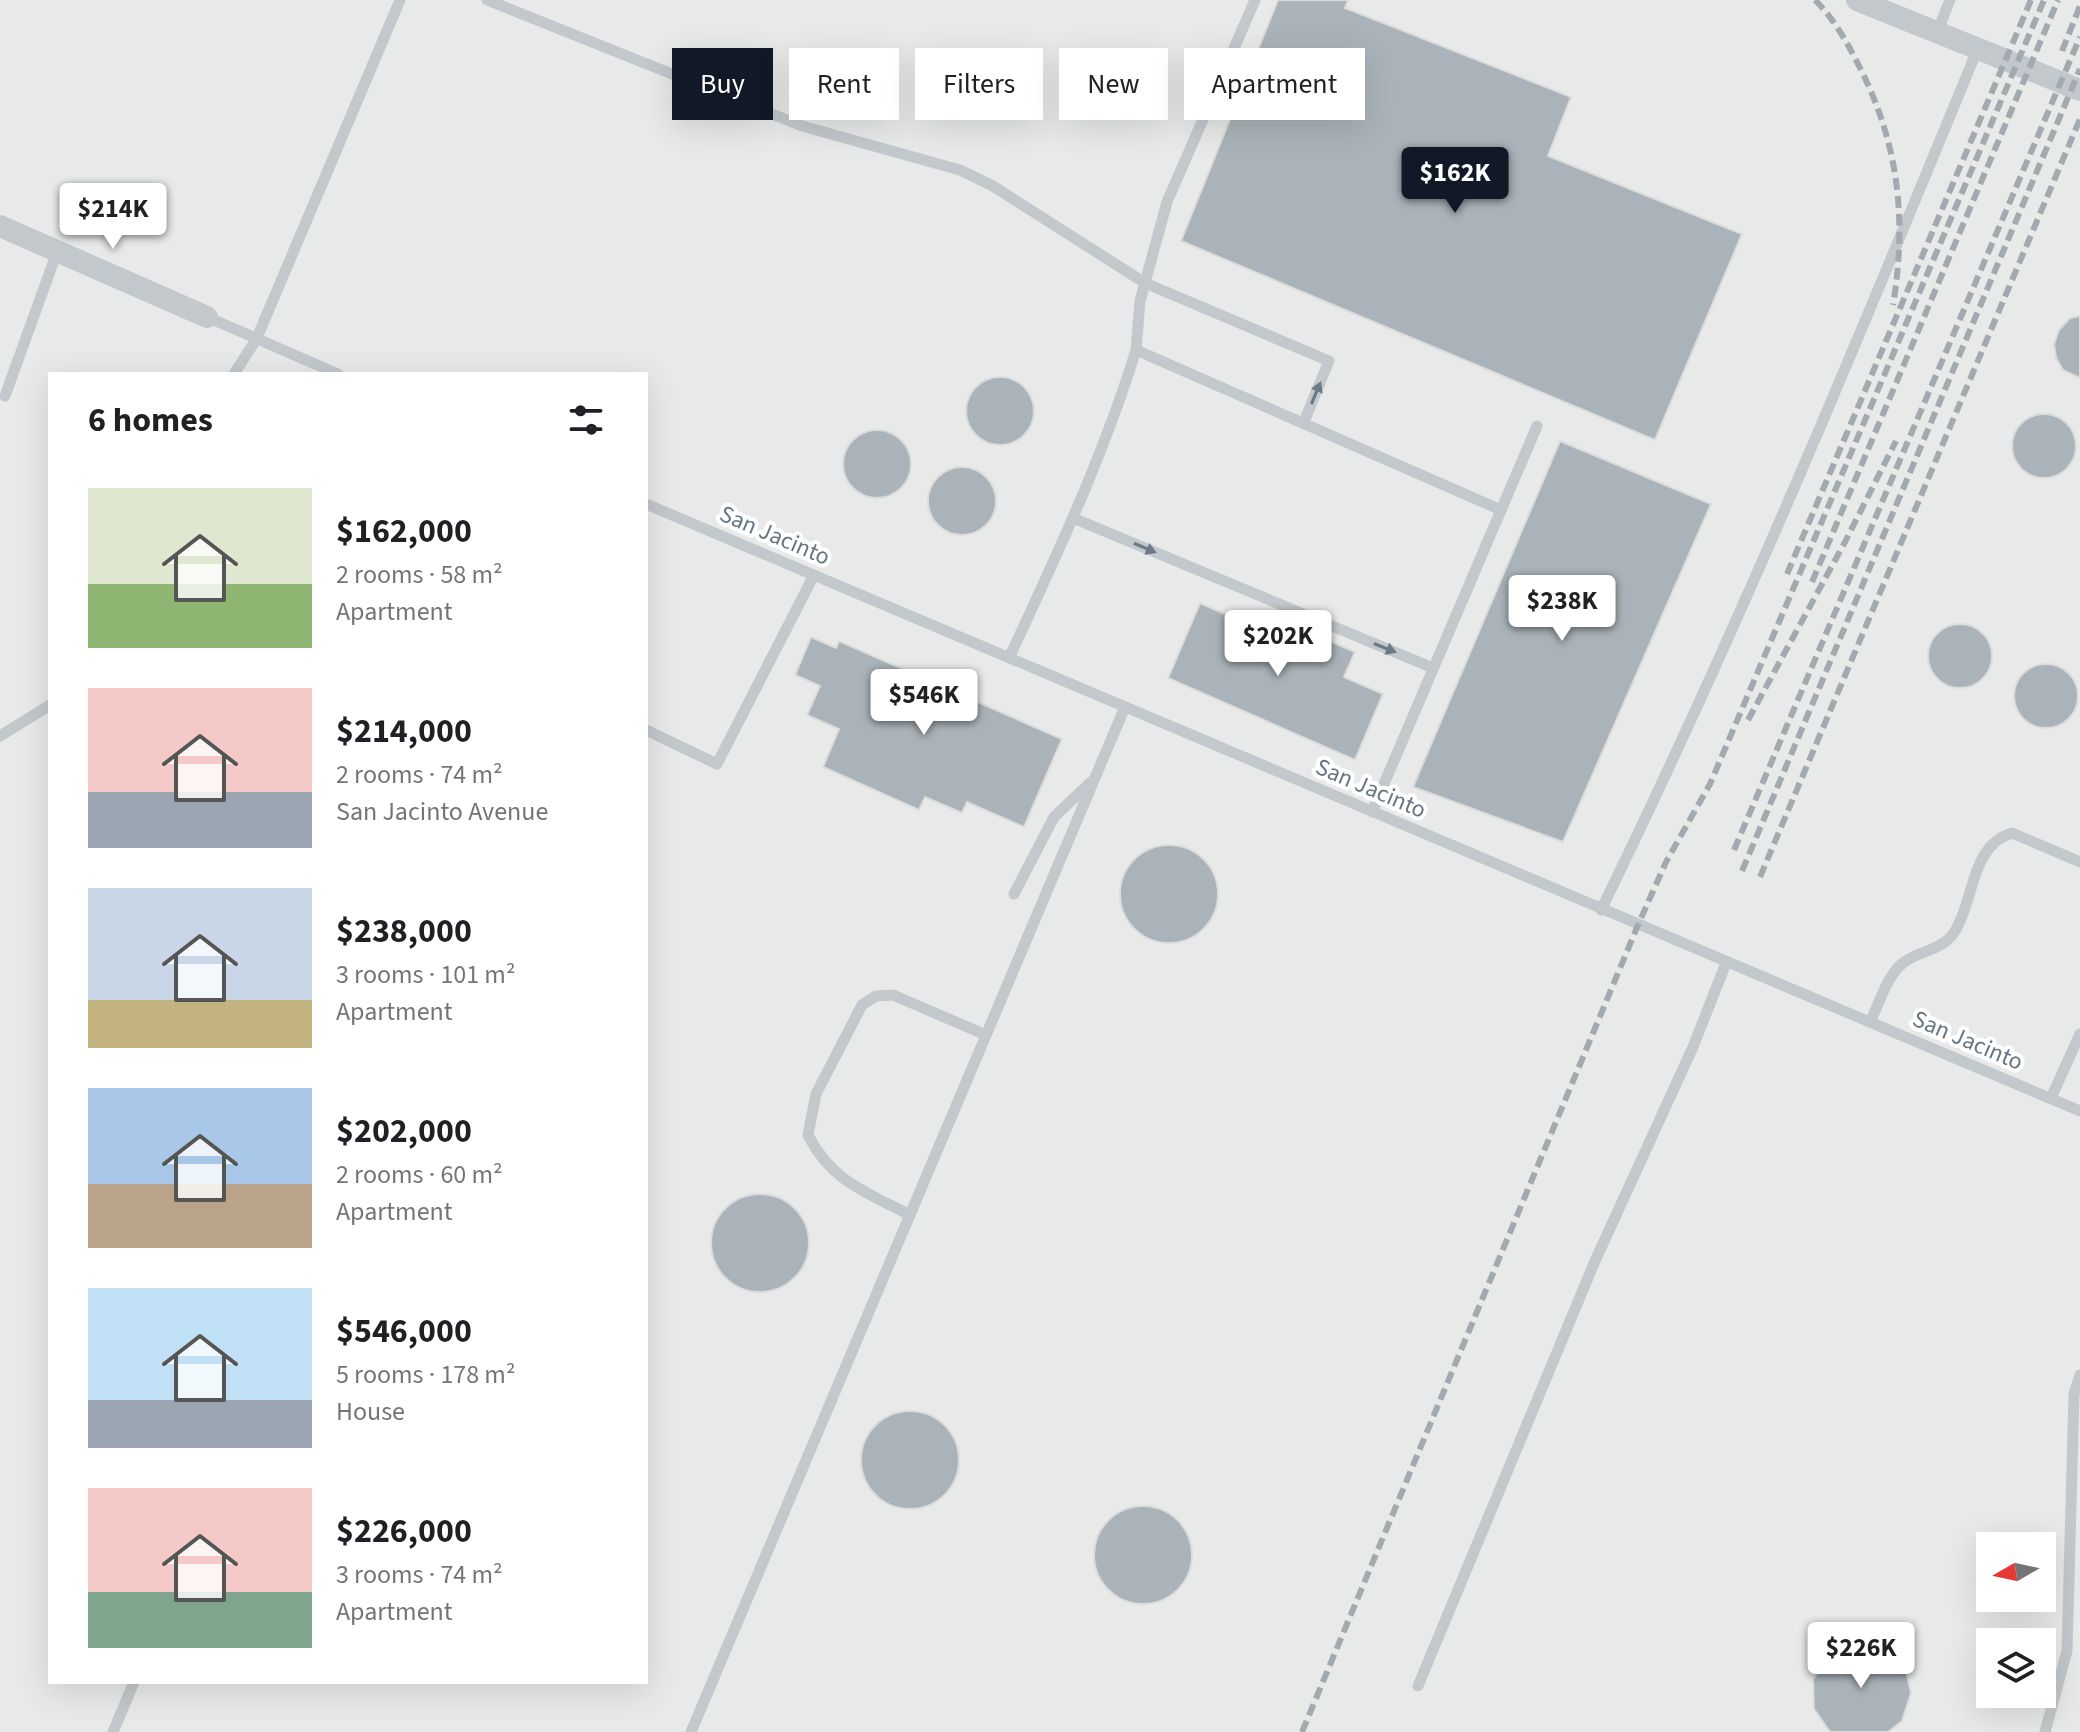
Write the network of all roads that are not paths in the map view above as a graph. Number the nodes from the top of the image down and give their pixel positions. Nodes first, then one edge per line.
1 (400, 0) edge
2 (487, 0) edge
3 (1255, 0) edge
4 (1857, 0) edge
5 (1950, 0) edge
6 (1938, 30) junction
7 (1978, 48) junction
8 (2080, 90) edge
9 (0, 226) edge
10 (57, 252) junction
11 (1145, 283) junction
12 (207, 317) joint
13 (256, 340) junction
14 (1136, 350) junction
15 (235, 372) edge
16 (333, 372) edge
17 (5, 396) dead end
18 (1303, 424) junction
19 (1537, 426) dead end
20 (648, 505) edge
21 (1501, 510) junction
22 (1073, 518) junction
23 (814, 575) junction
24 (1009, 658) junction
25 (1433, 668) junction
26 (48, 706) edge
27 (1125, 707) junction
28 (648, 731) edge
29 (0, 736) edge
30 (1094, 778) junction
31 (1372, 812) junction
32 (2080, 862) edge
33 (1014, 894) dead end
34 (1601, 910) junction
35 (1726, 963) junction
36 (1870, 1022) junction
37 (2080, 1034) edge
38 (986, 1035) junction
39 (2051, 1098) junction
40 (2080, 1111) edge
41 (910, 1215) junction
42 (2080, 1375) edge
43 (133, 1684) edge
44 (1418, 1686) dead end
45 (113, 1732) edge
46 (691, 1732) edge
47 (2045, 1732) edge

1 - 13 lane
2 - 11 lane
3 - 11 lane
4 - 6 street
5 - 6 lane
6 - 7 street
7 - 8 street
7 - 34 lane
9 - 10 street
10 - 12 street
10 - 17 lane
11 - 14 lane
18 -> 11 lane
12 - 13 lane
13 - 15 lane
13 - 16 lane
14 - 18 lane
14 - 22 lane
18 - 21 lane
19 - 21 lane
20 - 23 lane, San Jacinto
21 - 25 lane
22 - 24 lane
22 -> 25 lane
23 - 24 lane, San Jacinto
23 - 28 lane
24 - 27 lane, San Jacinto
25 - 31 lane
26 - 29 lane
27 - 30 lane
27 - 31 lane, San Jacinto
30 - 33 lane
30 - 38 lane
31 - 34 lane, San Jacinto
32 - 36 lane
34 - 35 lane, San Jacinto
35 - 36 lane, San Jacinto
35 - 44 lane
36 - 39 lane, San Jacinto
37 - 39 lane
38 - 41 lane
38 - 41 lane
39 - 40 lane, San Jacinto
41 - 46 lane
42 - 47 lane
43 - 45 lane

